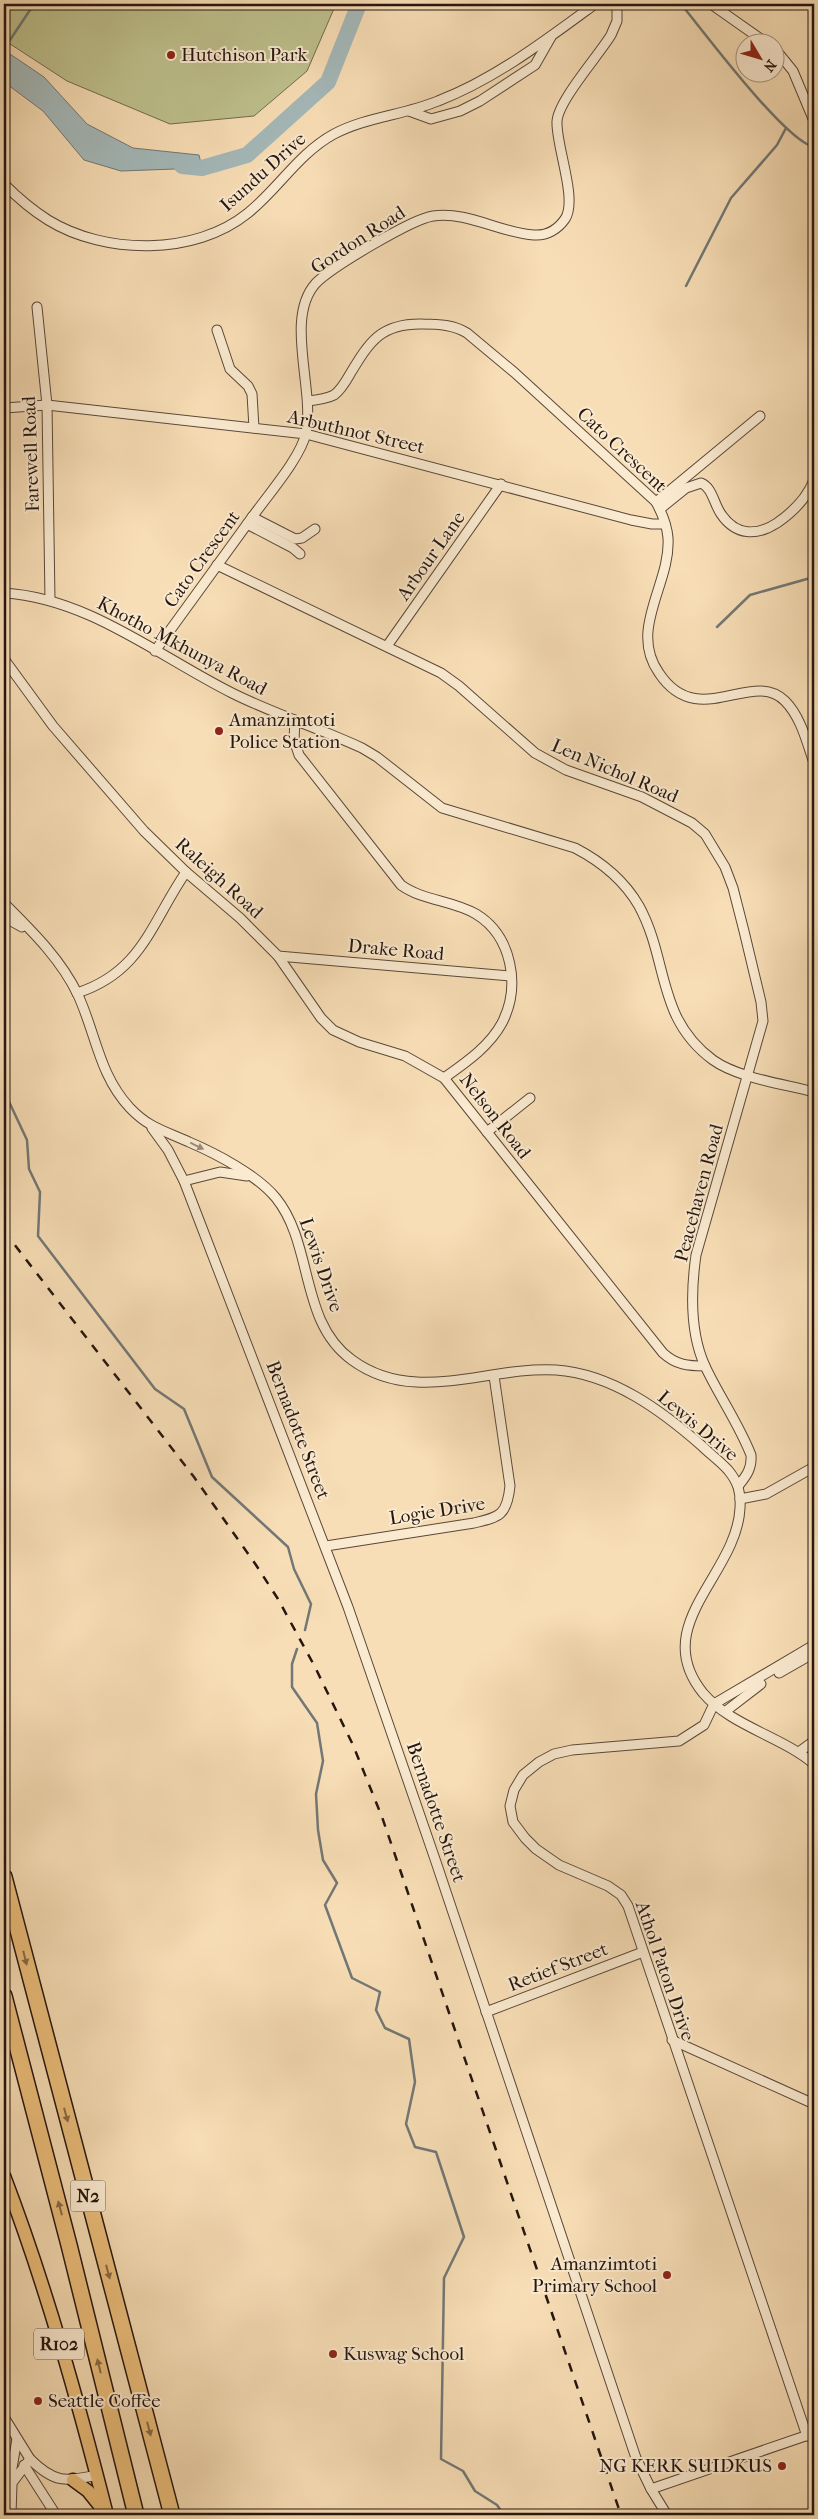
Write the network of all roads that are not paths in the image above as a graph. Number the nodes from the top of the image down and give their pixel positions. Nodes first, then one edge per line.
1 (594, 4) edge
2 (617, 4) edge
3 (711, 4) edge
4 (751, 32) edge
5 (551, 36) junction
6 (786, 62) edge
7 (409, 111) junction
8 (814, 121) edge
9 (4, 184) edge
10 (37, 307) dead end
11 (217, 330) dead end
12 (308, 401) junction
13 (46, 405) junction
14 (4, 408) edge
15 (760, 416) dead end
16 (254, 428) junction
17 (306, 434) junction
18 (814, 480) edge
19 (501, 484) junction
20 (658, 505) junction
21 (249, 521) junction
22 (665, 524) junction
23 (315, 529) dead end
24 (300, 554) dead end
25 (217, 565) junction
26 (4, 593) edge
27 (50, 600) junction
28 (387, 646) junction
29 (155, 651) junction
30 (4, 659) edge
31 (295, 720) junction
32 (814, 763) edge
33 (186, 872) junction
34 (4, 902) edge
35 (4, 917) edge
36 (38, 939) junction
37 (278, 956) junction
38 (511, 976) junction
39 (77, 993) junction
40 (748, 1074) junction
41 (444, 1078) junction
42 (814, 1092) edge
43 (530, 1098) dead end
44 (152, 1128) junction
45 (487, 1132) junction
46 (249, 1176) junction
47 (184, 1181) junction
48 (705, 1366) junction
49 (494, 1376) junction
50 (814, 1466) edge
51 (739, 1485) junction
52 (740, 1499) junction
53 (326, 1546) junction
54 (814, 1645) edge
55 (814, 1653) edge
56 (714, 1704) junction
57 (726, 1711) junction
58 (814, 1741) edge
59 (799, 1752) junction
60 (814, 1764) edge
61 (4, 1877) edge
62 (643, 1952) junction
63 (4, 1996) edge
64 (486, 2012) junction
65 (672, 2040) junction
66 (814, 2104) edge
67 (4, 2176) edge
68 (4, 2418) edge
69 (810, 2434) edge
70 (17, 2439) junction
71 (27, 2462) junction
72 (97, 2475) junction
73 (73, 2480) junction
74 (12, 2483) junction
75 (651, 2489) junction
76 (11, 2515) edge
77 (56, 2515) edge
78 (107, 2515) edge
79 (136, 2515) edge
80 (172, 2515) edge
81 (667, 2515) edge

1 - 5 street, Isundu Drive
2 - 12 street, Gordon Road
3 - 4 street
5 - 7 street, Isundu Drive
5 - 7 street, Isundu Drive
6 - 8 street
7 - 9 street, Isundu Drive
10 - 13 street, Farewell Road
11 - 16 street
12 - 17 street, Gordon Road
12 - 20 street, Cato Crescent
13 - 14 street, Arbuthnot Street
13 - 16 street, Arbuthnot Street
13 - 27 street, Farewell Road
15 - 20 street
16 - 17 street, Arbuthnot Street
17 - 19 street, Arbuthnot Street
17 - 21 street, Cato Crescent
18 - 20 street
19 - 22 street, Arbuthnot Street
19 - 28 street, Arbour Lane
20 - 22 street, Cato Crescent
21 - 23 street
21 - 24 street
21 - 25 street, Cato Crescent
22 - 32 street, Cato Crescent
25 - 28 street, Len Nichol Road
25 - 29 street, Cato Crescent
26 - 27 street, Khotho Mkhunya Road
27 - 29 street, Khotho Mkhunya Road
28 - 40 street, Len Nichol Road
29 - 31 street, Khotho Mkhunya Road
30 - 33 street, Raleigh Road
31 - 38 street, Nelson Road
31 - 40 street, Khotho Mkhunya Road
33 - 37 street, Raleigh Road
33 - 39 street
34 - 36 street, Lewis Drive
35 - 36 street
36 - 39 street, Lewis Drive
37 - 38 street, Drake Road
37 - 41 street, Raleigh Road
38 - 41 street, Nelson Road
39 - 44 street, Lewis Drive
40 - 42 street, Khotho Mkhunya Road
40 - 48 street, Peacehaven Road
41 - 45 street, Nelson Road
43 - 45 street
44 -> 46 street, Lewis Drive
44 - 47 street, Bernadotte Street
45 - 48 street, Nelson Road
46 - 47 street, Lewis Drive
46 - 49 street, Lewis Drive
47 - 53 street, Bernadotte Street
48 - 51 street, Peacehaven Road
49 - 51 street, Lewis Drive
49 - 53 street, Logie Drive
50 - 52 street
51 - 52 street, Lewis Drive
52 - 56 street, Lewis Drive
53 - 64 street, Bernadotte Street
54 - 56 street
55 - 57 street
56 - 57 street, Lewis Drive
56 - 62 street, Athol Paton Drive
57 - 59 street, Lewis Drive
58 - 59 street
59 - 60 street, Lewis Drive
61 -> 80 highway, N2
62 - 64 street, Retief Street
62 - 65 street, Athol Paton Drive
79 -> 63 highway, N2
64 - 75 street, Bernadotte Street
65 - 66 street
65 - 69 street, Athol Paton Drive
67 - 72 main road, R102
68 - 70 street
69 - 75 street
70 - 71 street
70 - 74 street
71 - 73 street
71 - 74 street
71 - 77 street
72 - 73 street
72 - 78 main road, R102
73 - 78 main road
74 - 76 street
75 - 81 street, Bernadotte Street

